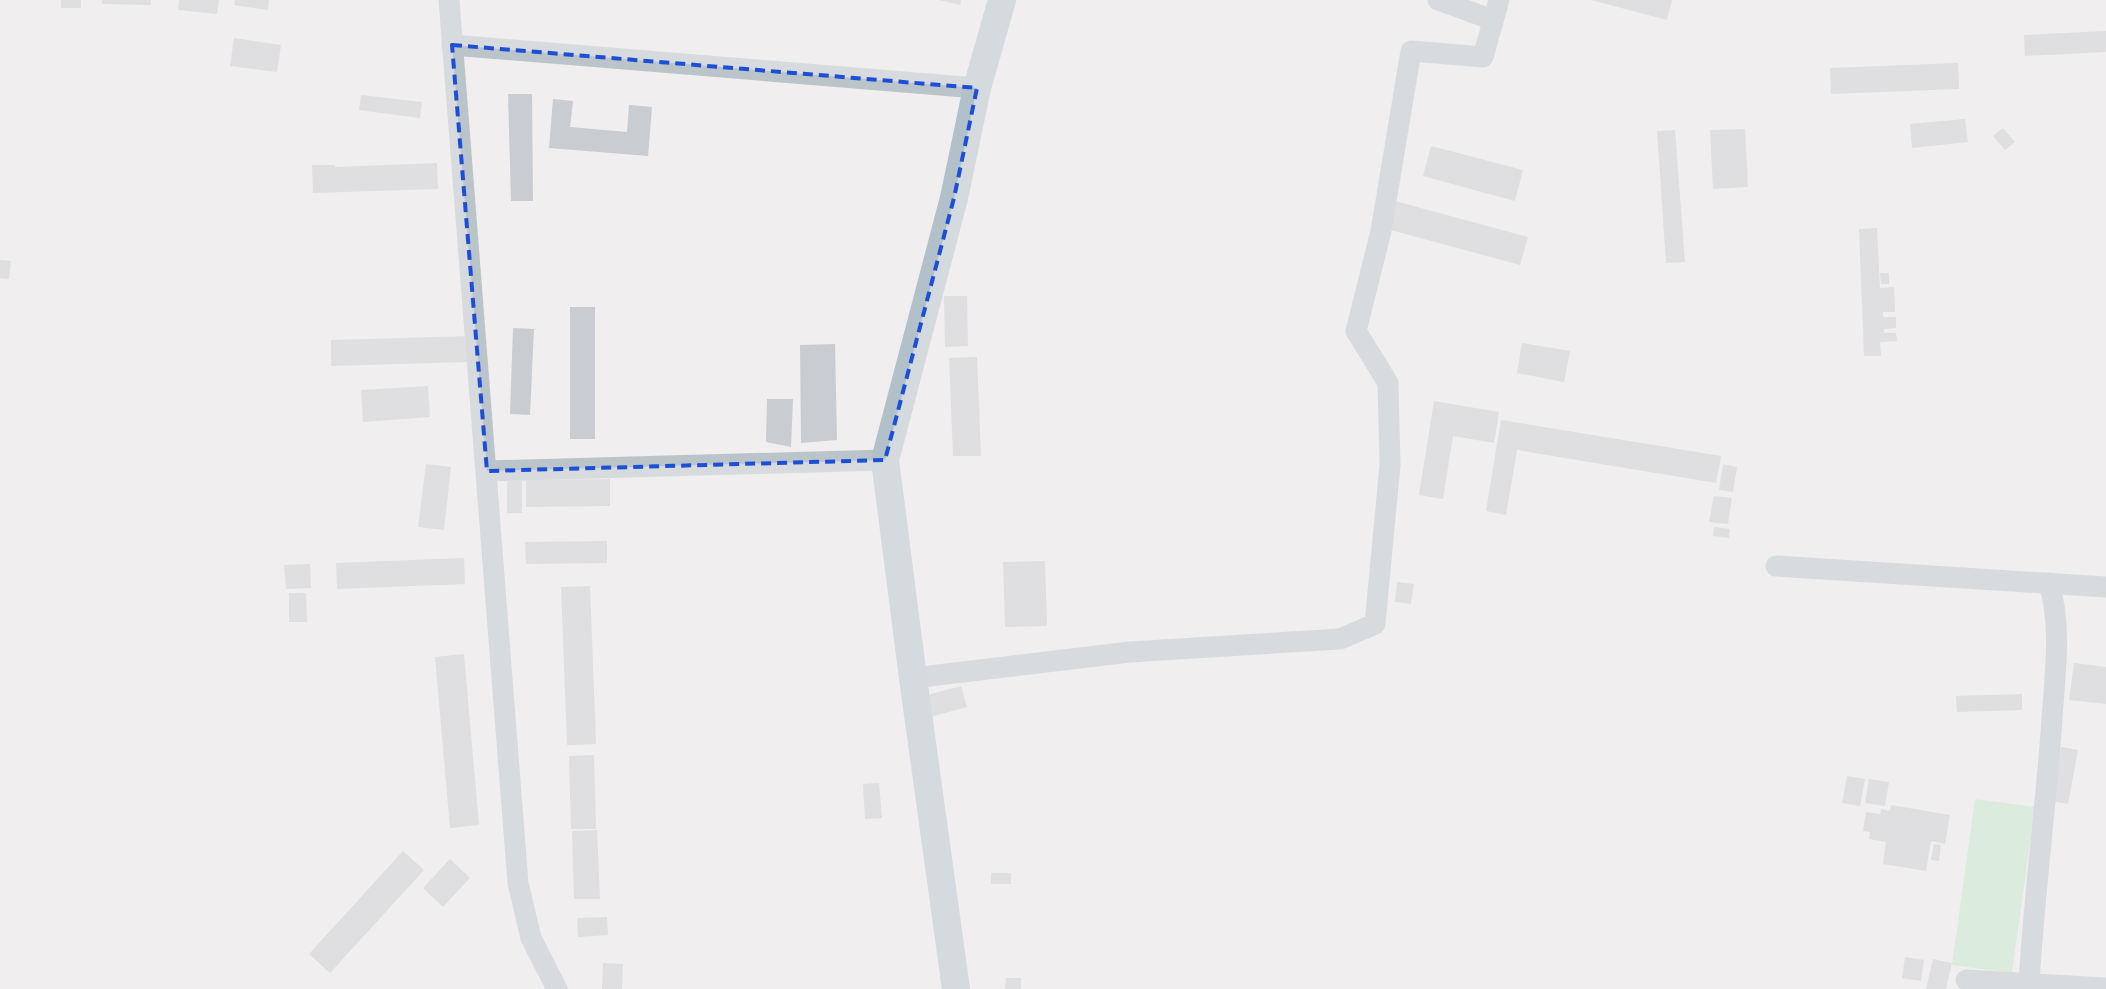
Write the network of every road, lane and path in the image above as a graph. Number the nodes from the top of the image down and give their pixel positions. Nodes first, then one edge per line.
1 (449, 0) edge
2 (1002, 0) edge
3 (1438, 0) edge
4 (1496, 10) edge
5 (452, 45) junction
6 (978, 88) junction
7 (885, 460) junction
8 (487, 471) junction
9 (1776, 566) dead end
10 (2049, 583) junction
11 (2106, 586) edge
12 (913, 678) junction
13 (1966, 980) dead end
14 (2029, 983) junction
15 (2106, 988) edge
16 (557, 989) edge
17 (956, 989) edge

1 - 5 street
2 - 6 main road
3 - 4 street
4 - 12 street
5 - 6 street
5 - 8 street
6 - 7 main road
7 - 8 street
7 - 12 main road
8 - 16 street
9 - 10 street
10 - 11 street
10 - 14 street
12 - 17 main road
13 - 14 street
14 - 15 street

